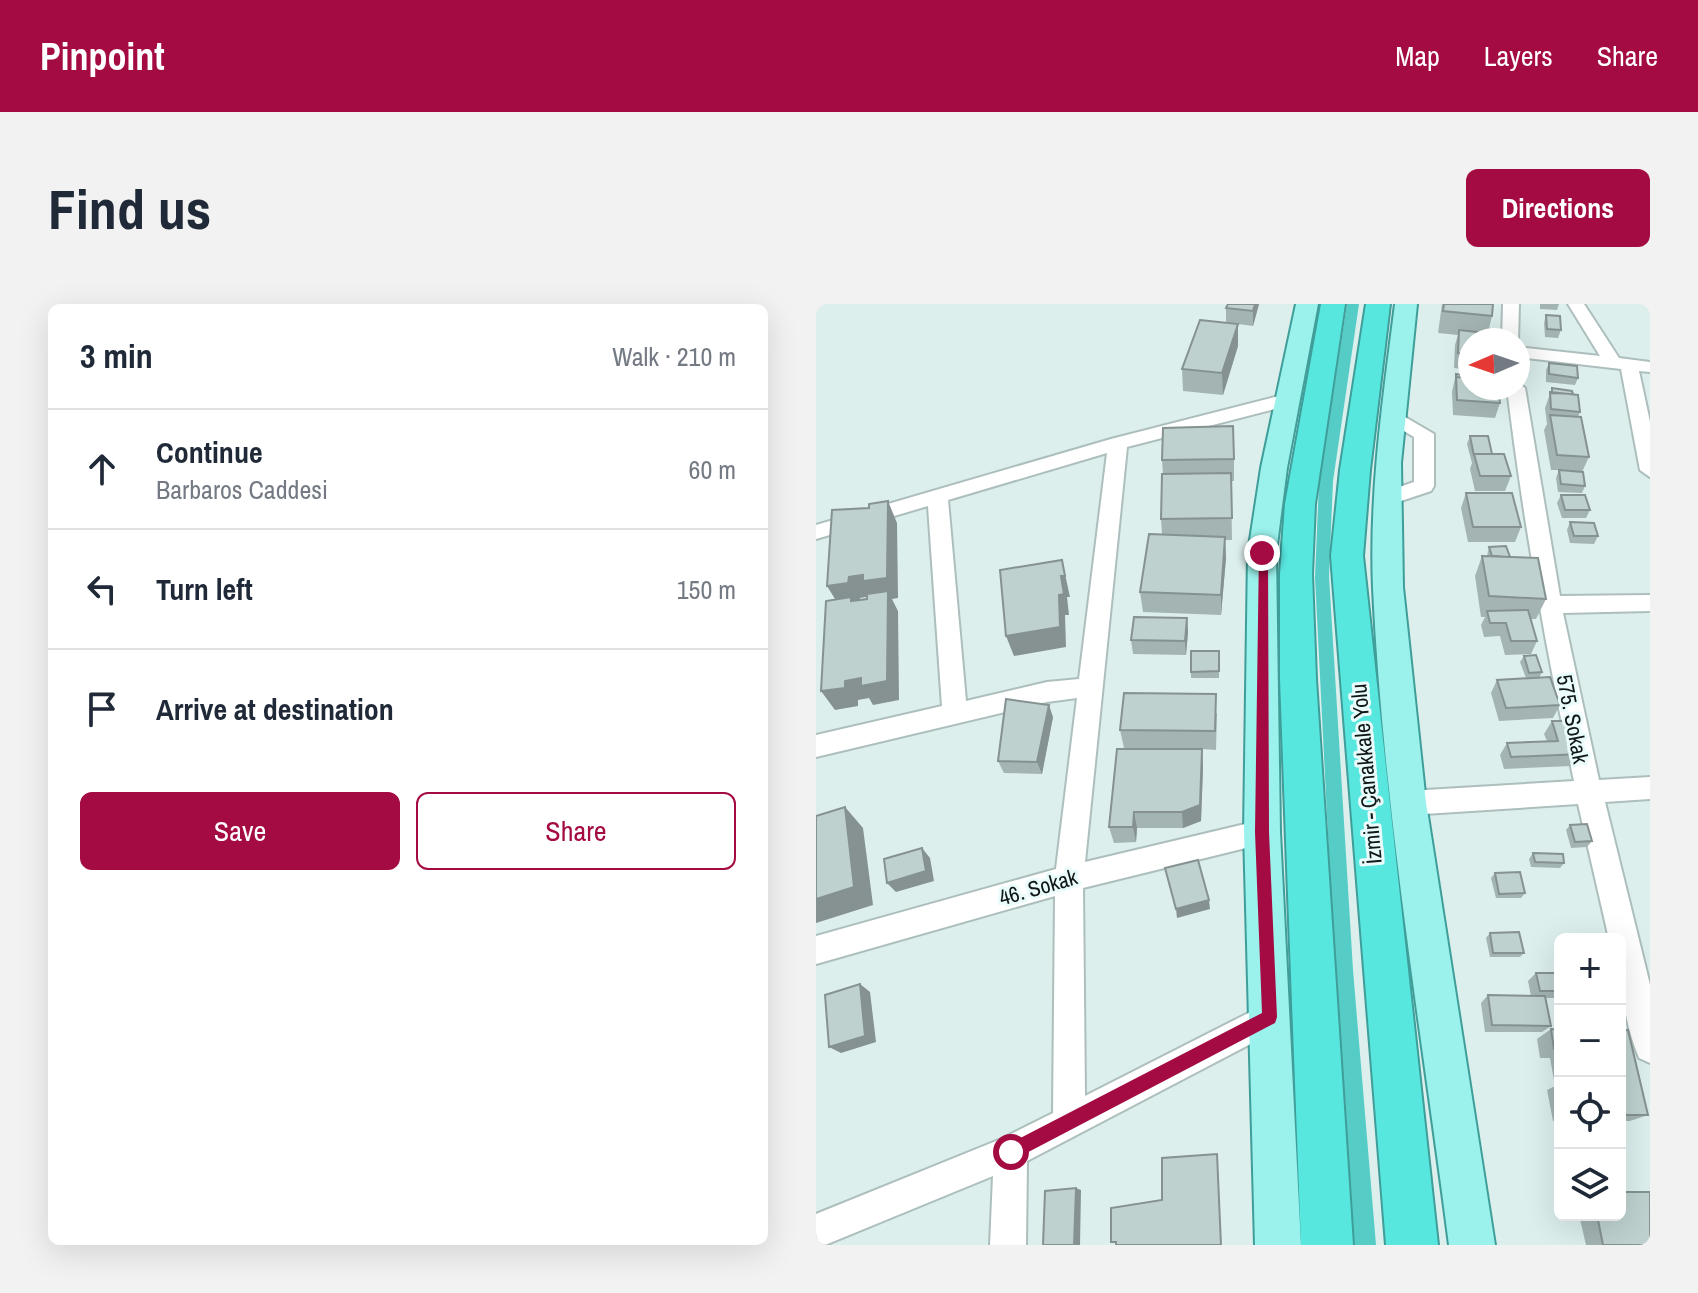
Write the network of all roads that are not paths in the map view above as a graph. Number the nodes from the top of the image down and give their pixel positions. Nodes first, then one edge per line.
1 (1307, 304) edge
2 (1333, 304) edge
3 (1378, 304) edge
4 (1406, 304) edge
5 (1511, 304) edge
6 (1576, 304) edge
7 (1511, 328) edge
8 (1530, 353) edge
9 (1621, 363) junction
10 (1650, 367) edge
11 (1287, 400) junction
12 (1517, 400) edge
13 (1118, 443) junction
14 (1650, 470) edge
15 (938, 498) junction
16 (816, 532) edge
17 (1650, 603) edge
18 (1550, 605) junction
19 (1091, 687) junction
20 (955, 713) junction
21 (816, 746) edge
22 (1650, 788) edge
23 (1588, 790) junction
24 (1409, 803) junction
25 (1262, 832) junction
26 (1069, 878) junction
27 (816, 950) edge
28 (1270, 1017) junction
29 (1650, 1047) edge
30 (1069, 1123) junction
31 (1011, 1152) junction
32 (816, 1231) edge
33 (1008, 1245) edge
34 (1278, 1245) edge
35 (1327, 1245) edge
36 (1412, 1245) edge
37 (1472, 1245) edge

1 - 11 main road
2 - 35 highway
3 - 36 highway, İzmir - Çanakkale Yolu
4 - 24 main road
5 - 7 street
6 - 9 street
8 - 9 street
9 - 10 street
9 - 14 street
11 - 13 street
11 - 25 main road
12 - 18 street, 575. Sokak
13 - 15 street
13 - 19 street
15 - 16 street
15 - 20 street
17 - 18 street
18 - 23 street, 575. Sokak
19 - 20 street
19 - 26 street
20 - 21 street
22 - 23 street
23 - 24 street
23 - 29 street, 575. Sokak
24 - 37 main road
25 - 26 street, 46. Sokak
25 - 28 main road
26 - 27 street, 46. Sokak
26 - 30 street
28 - 30 street
28 - 34 main road
30 - 31 street
31 - 32 street
31 - 33 street

